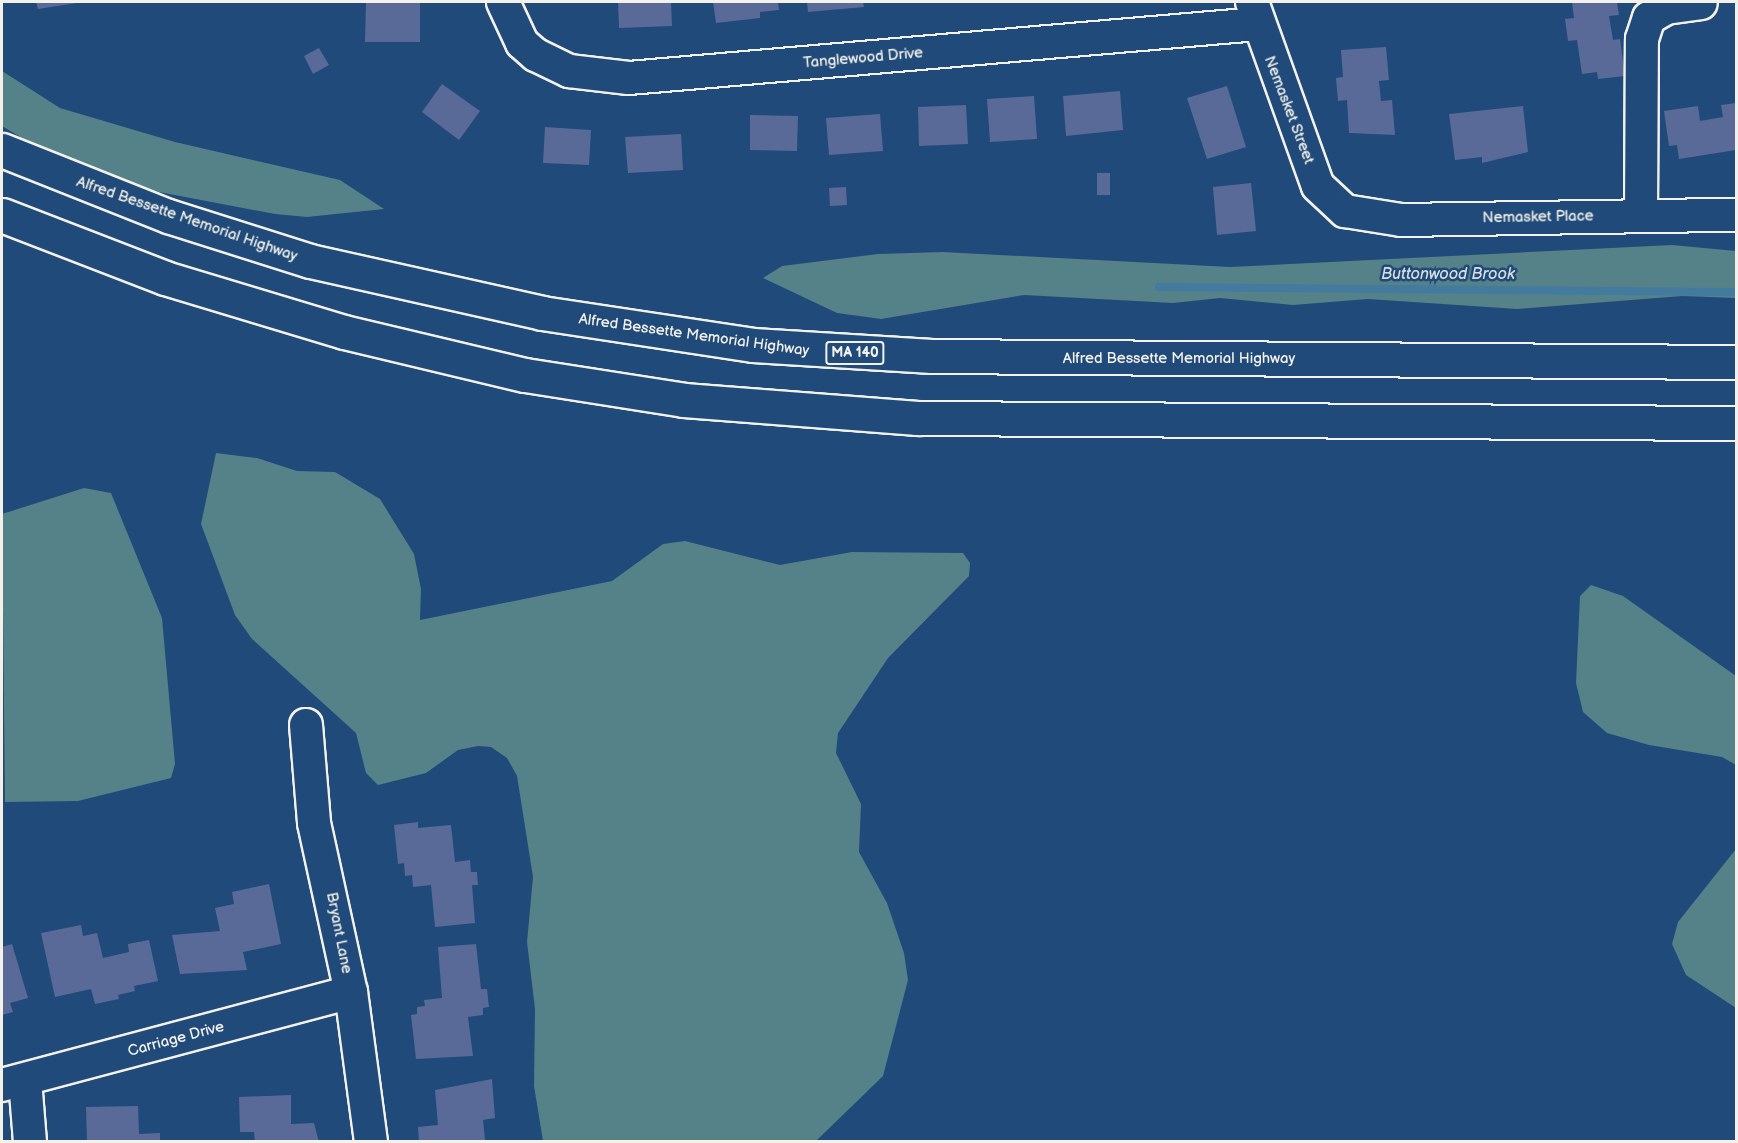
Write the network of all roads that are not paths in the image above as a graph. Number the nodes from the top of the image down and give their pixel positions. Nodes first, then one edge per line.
1 (503, 2) edge
2 (1701, 3) edge
3 (1255, 13) edge
4 (2, 150) edge
5 (1341, 209) joint
6 (2, 215) edge
7 (1737, 215) edge
8 (1641, 216) junction
9 (1737, 362) edge
10 (1737, 423) edge
11 (306, 725) dead end
12 (351, 992) junction
13 (13, 1083) edge
14 (30, 1142) edge
15 (371, 1142) edge

1 - 3 street, Tanglewood Drive
2 - 8 street
3 - 5 street, Nemasket Street
4 - 9 highway, Alfred Bessette Memorial Highway / MA 140
5 - 8 street, Nemasket Place
6 - 10 highway
7 - 8 street, Nemasket Place
11 - 12 street, Bryant Lane
12 - 13 street, Carriage Drive
12 - 15 street, Bryant Lane
13 - 14 street

